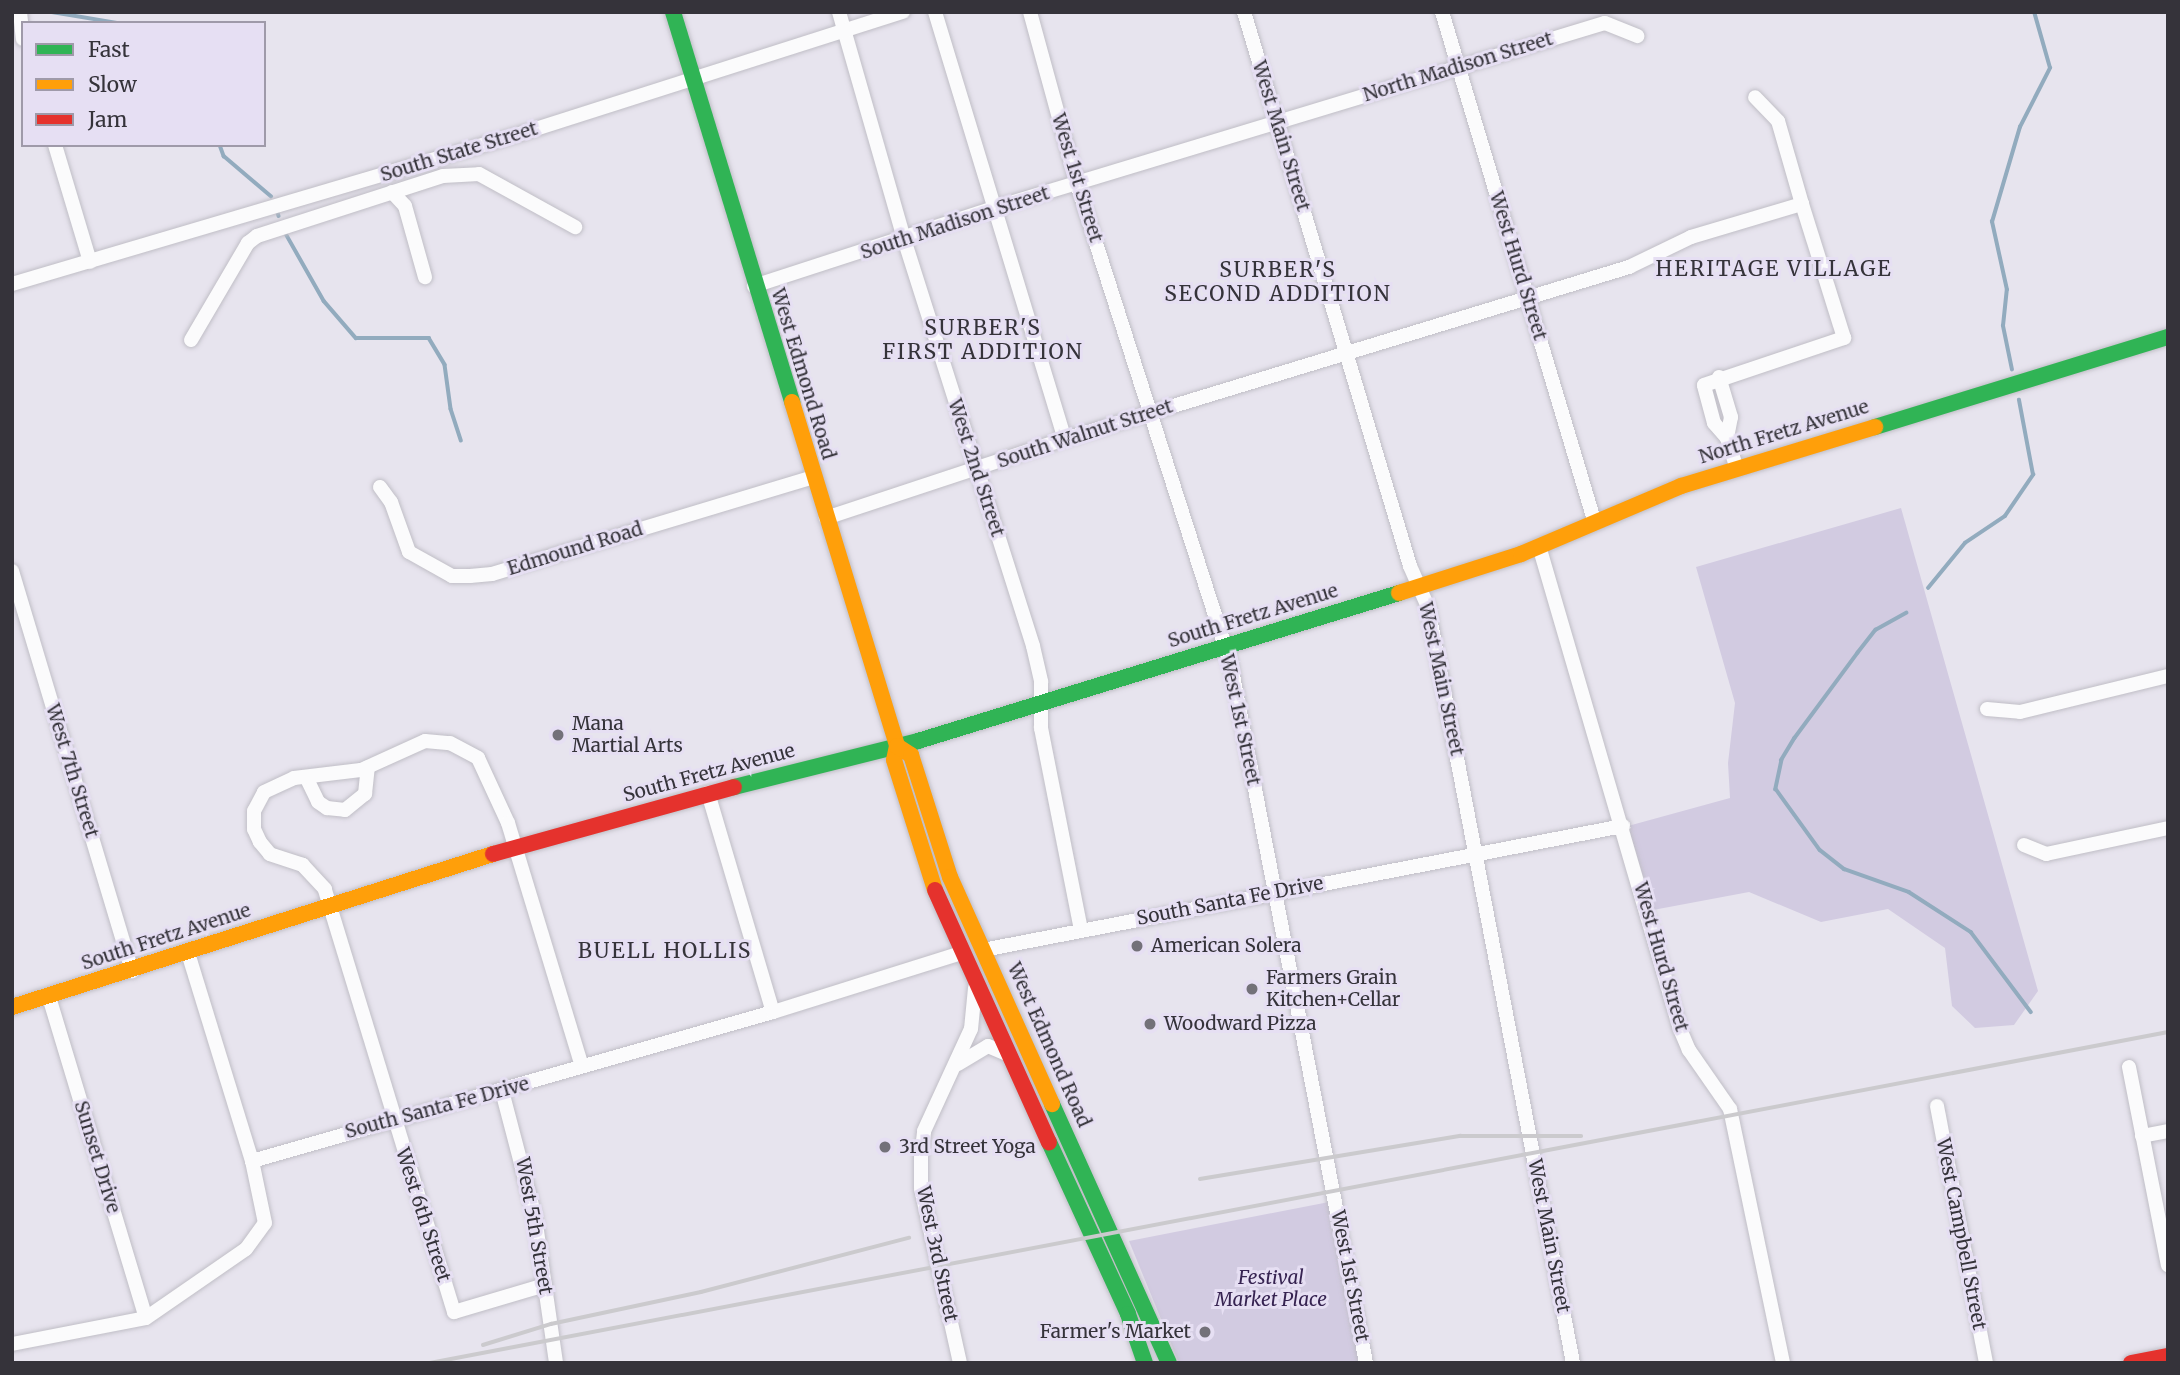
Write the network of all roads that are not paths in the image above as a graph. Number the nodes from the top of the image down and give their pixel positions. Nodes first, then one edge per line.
1 (673, 12) edge
2 (839, 12) edge
3 (903, 12) edge
4 (935, 12) edge
5 (1030, 12) edge
6 (1244, 12) edge
7 (1442, 12) edge
8 (845, 32) junction
9 (1638, 36) dead end
10 (1458, 65) junction
11 (694, 78) junction
12 (1755, 97) dead end
13 (1277, 122) junction
14 (56, 147) edge
15 (1077, 184) junction
16 (392, 192) junction
17 (313, 196) junction
18 (1802, 204) junction
19 (994, 208) junction
20 (321, 214) junction
21 (575, 227) dead end
22 (904, 239) junction
23 (90, 262) junction
24 (425, 277) dead end
25 (12, 284) edge
26 (754, 286) junction
27 (1527, 297) junction
28 (2168, 337) edge
29 (191, 340) dead end
30 (1345, 352) junction
31 (1153, 412) junction
32 (1065, 439) junction
33 (1737, 469) junction
34 (976, 470) junction
35 (813, 477) junction
36 (380, 487) dead end
37 (826, 518) junction
38 (1594, 520) junction
39 (1539, 546) junction
40 (12, 571) edge
41 (1420, 587) junction
42 (1224, 647) junction
43 (2168, 676) edge
44 (1041, 703) junction
45 (1987, 709) dead end
46 (897, 746) junction
47 (368, 767) junction
48 (307, 779) junction
49 (708, 793) junction
50 (1623, 826) junction
51 (2168, 828) edge
52 (2024, 845) dead end
53 (515, 849) junction
54 (1476, 853) junction
55 (1276, 891) junction
56 (330, 906) junction
57 (1081, 930) junction
58 (983, 950) junction
59 (188, 953) junction
60 (961, 953) junction
61 (132, 971) junction
62 (972, 976) junction
63 (49, 997) junction
64 (12, 1007) edge
65 (773, 1012) junction
66 (1009, 1055) junction
67 (582, 1066) junction
68 (955, 1067) junction
69 (2129, 1067) dead end
70 (502, 1091) junction
71 (1937, 1106) dead end
72 (394, 1120) junction
73 (2168, 1131) edge
74 (2142, 1136) junction
75 (252, 1161) junction
76 (2168, 1265) edge
77 (545, 1285) junction
78 (146, 1318) junction
79 (12, 1344) edge
80 (2168, 1356) edge
81 (556, 1363) edge
82 (960, 1363) edge
83 (1145, 1363) edge
84 (1168, 1363) edge
85 (1366, 1363) edge
86 (1573, 1363) edge
87 (1783, 1363) edge
88 (1986, 1363) edge
89 (2131, 1363) edge

1 - 11 street, West Edmond Road
2 - 8 street, West 2nd Street
3 - 8 street, South State Street
4 - 19 street
5 - 15 street, West 1st Street
6 - 13 street, West Main Street
7 - 10 street, West Hurd Street
8 - 11 street, South State Street
8 - 22 street, West 2nd Street
9 - 10 street, North Madison Street
10 - 13 street, North Madison Street
10 - 27 street, West Hurd Street
11 - 17 street, South State Street
11 - 26 street, West Edmond Road
12 - 18 street
13 - 15 street, South Madison Street
13 - 30 street, West Main Street
14 - 23 street
15 - 19 street, South Madison Street
15 - 31 street, West 1st Street
16 - 20 street
16 - 21 street
16 - 24 street
17 - 20 street
17 - 23 street, South State Street
18 - 27 street, South Walnut Street
18 - 33 street
19 - 22 street, South Madison Street
19 - 32 street
20 - 29 street
22 - 26 street, South Madison Street
22 - 34 street, West 2nd Street
23 - 25 street, South State Street
26 - 35 street, West Edmond Road
27 - 30 street, South Walnut Street
27 - 38 street, West Hurd Street
28 - 33 street, North Fretz Avenue
30 - 31 street, South Walnut Street
30 - 41 street, West Main Street
31 - 32 street, South Walnut Street
31 - 42 street, West 1st Street
32 - 34 street, South Walnut Street
33 - 38 street, North Fretz Avenue
34 - 37 street, South Walnut Street
34 - 44 street, West 2nd Street
35 - 36 street, Edmound Road
35 - 37 street, West Edmond Road
37 - 46 street, West Edmond Road
38 - 39 street, North Fretz Avenue
39 - 41 street, North Fretz Avenue
39 - 50 street, West Hurd Street
40 - 61 street, West 7th Street
41 - 42 street, South Fretz Avenue
41 - 54 street, West Main Street
42 - 44 street, South Fretz Avenue
42 - 55 street, West 1st Street
43 - 45 street
44 - 46 street, South Fretz Avenue
44 - 57 street, West 2nd Street
46 - 49 street, South Fretz Avenue
46 - 58 street, West Edmond Road
46 - 60 street, West Edmond Road
47 - 48 street, West 6th Street
47 - 48 street
47 - 53 street, West 6th Street
48 - 56 street, West 6th Street
49 - 53 street, South Fretz Avenue
49 - 65 street
50 - 54 street, South Santa Fe Drive
50 - 87 street, West Hurd Street
51 - 52 street
53 - 56 street, South Fretz Avenue
53 - 67 street
54 - 55 street, South Santa Fe Drive
54 - 86 street, West Main Street
55 - 57 street, South Santa Fe Drive
55 - 85 street, West 1st Street
56 - 59 street, South Fretz Avenue
56 - 72 street, West 6th Street
57 - 58 street, South Santa Fe Drive
58 - 84 street, West Edmond Road
59 - 61 street, South Fretz Avenue
59 - 75 street
60 - 62 street, West Edmond Road
60 - 65 street, South Santa Fe Drive
61 - 63 street, South Fretz Avenue
62 - 66 street, West Edmond Road
62 - 68 street, West 3rd Street
63 - 64 street, South Fretz Avenue
63 - 78 street, Sunset Drive
65 - 67 street, South Santa Fe Drive
66 - 68 street
66 - 83 street, West Edmond Road
67 - 70 street, South Santa Fe Drive
68 - 82 street, West 3rd Street
69 - 74 street
70 - 72 street, South Santa Fe Drive
70 - 77 street, West 5th Street
71 - 88 street, West Campbell Street
72 - 75 street, South Santa Fe Drive
72 - 77 street, West 6th Street
73 - 74 street
74 - 76 street
75 - 78 street
77 - 81 street, West 5th Street
78 - 79 street
80 - 89 street

